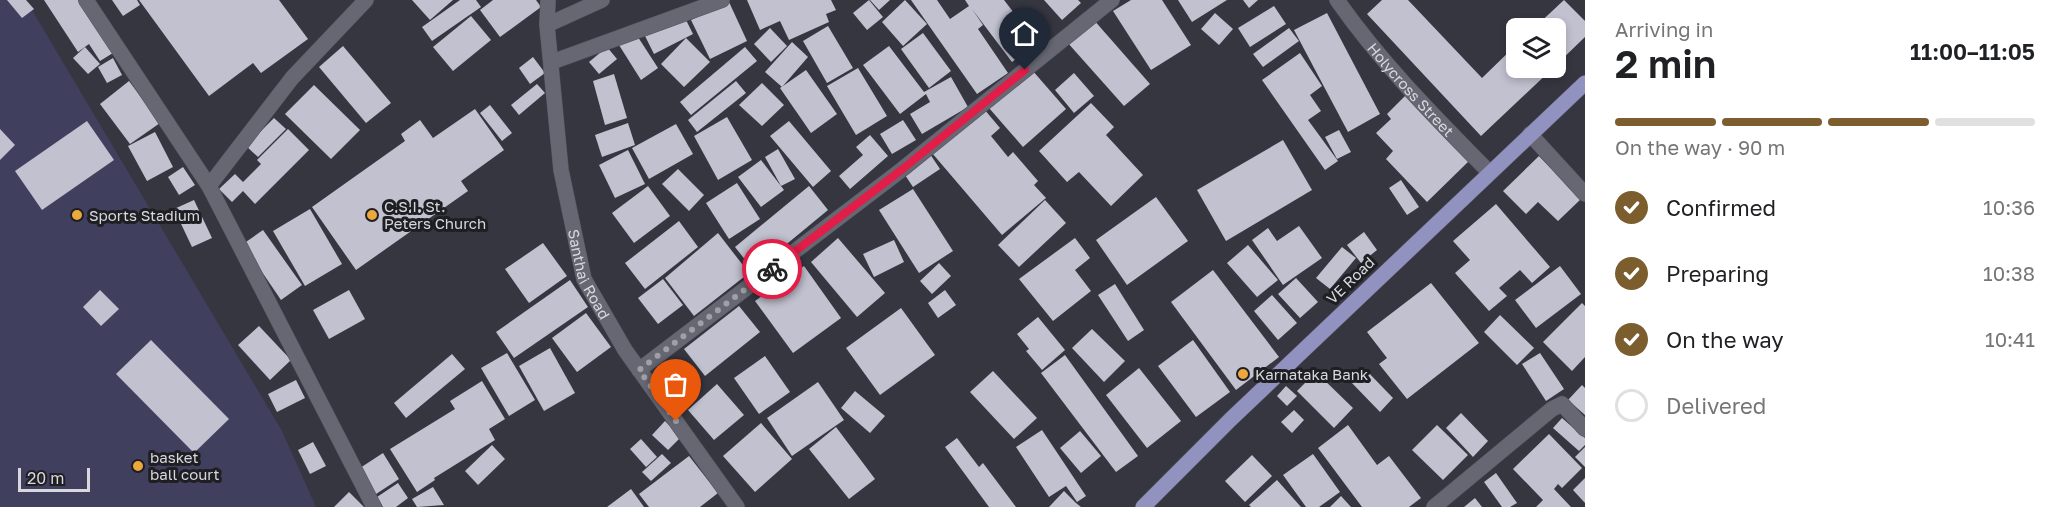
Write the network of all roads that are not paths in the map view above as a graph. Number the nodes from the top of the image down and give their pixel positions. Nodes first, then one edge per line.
1 (86, 0) edge
2 (366, 0) edge
3 (548, 0) edge
4 (602, 0) edge
5 (722, 0) edge
6 (1112, 0) edge
7 (1337, 0) edge
8 (547, 25) junction
9 (552, 62) junction
10 (1585, 83) edge
11 (1530, 134) junction
12 (1489, 172) junction
13 (209, 186) junction
14 (1585, 194) edge
15 (639, 370) junction
16 (1585, 429) edge
17 (374, 507) edge
18 (737, 507) edge
19 (1143, 507) edge
20 (1434, 507) edge

1 - 13 street
2 - 13 street
3 - 8 street, Santhai Road
4 - 8 street
5 - 9 street
6 - 15 street
7 - 12 street, Holycross Street
8 - 9 street, Santhai Road
9 - 15 street, Santhai Road
10 - 11 main road, VE Road
11 - 12 main road, VE Road
11 - 14 street
12 - 19 main road, VE Road
13 - 17 street
15 - 18 street, Santhai Road
16 - 20 street

